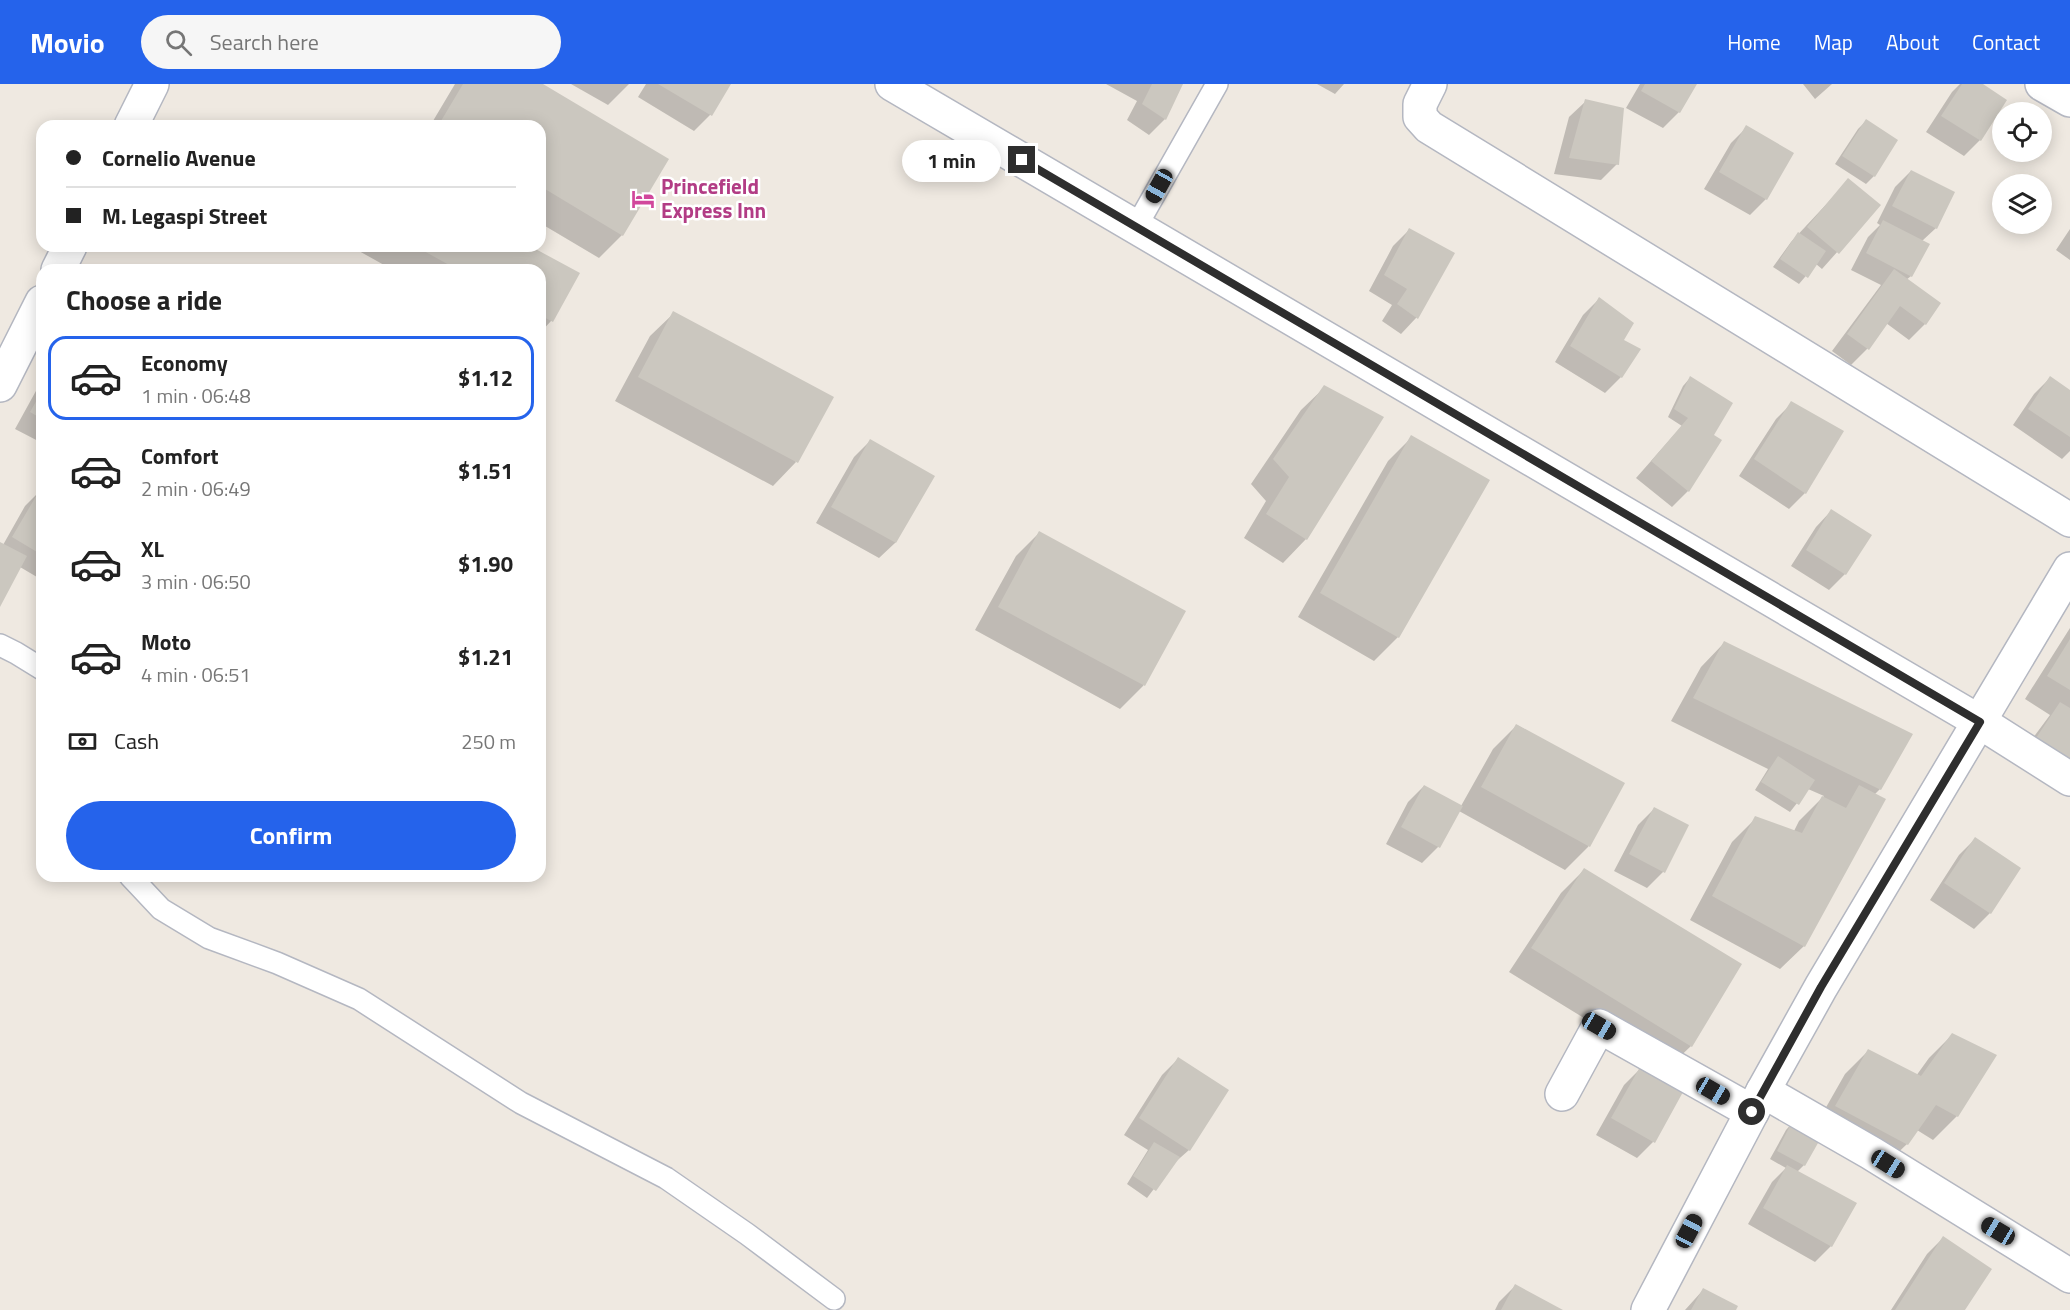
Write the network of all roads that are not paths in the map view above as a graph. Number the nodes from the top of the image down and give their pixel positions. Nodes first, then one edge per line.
1 (152, 84) edge
2 (892, 84) edge
3 (1217, 84) edge
4 (1430, 84) edge
5 (2042, 84) edge
6 (2070, 100) edge
7 (134, 120) edge
8 (1136, 227) junction
9 (36, 314) edge
10 (0, 385) edge
11 (2070, 520) edge
12 (2070, 568) edge
13 (0, 645) edge
14 (36, 665) edge
15 (1980, 722) junction
16 (2070, 779) edge
17 (136, 882) edge
18 (1562, 1094) dead end
19 (1757, 1101) junction
20 (2070, 1276) edge
21 (834, 1299) dead end
22 (1648, 1310) edge

1 - 7 street
2 - 8 street
3 - 8 lane
4 - 11 street
5 - 6 street
8 - 15 street
9 - 10 street
12 - 15 street
13 - 14 lane
15 - 16 street
15 - 19 street
17 - 21 lane
18 - 19 street
19 - 20 street
19 - 22 street

